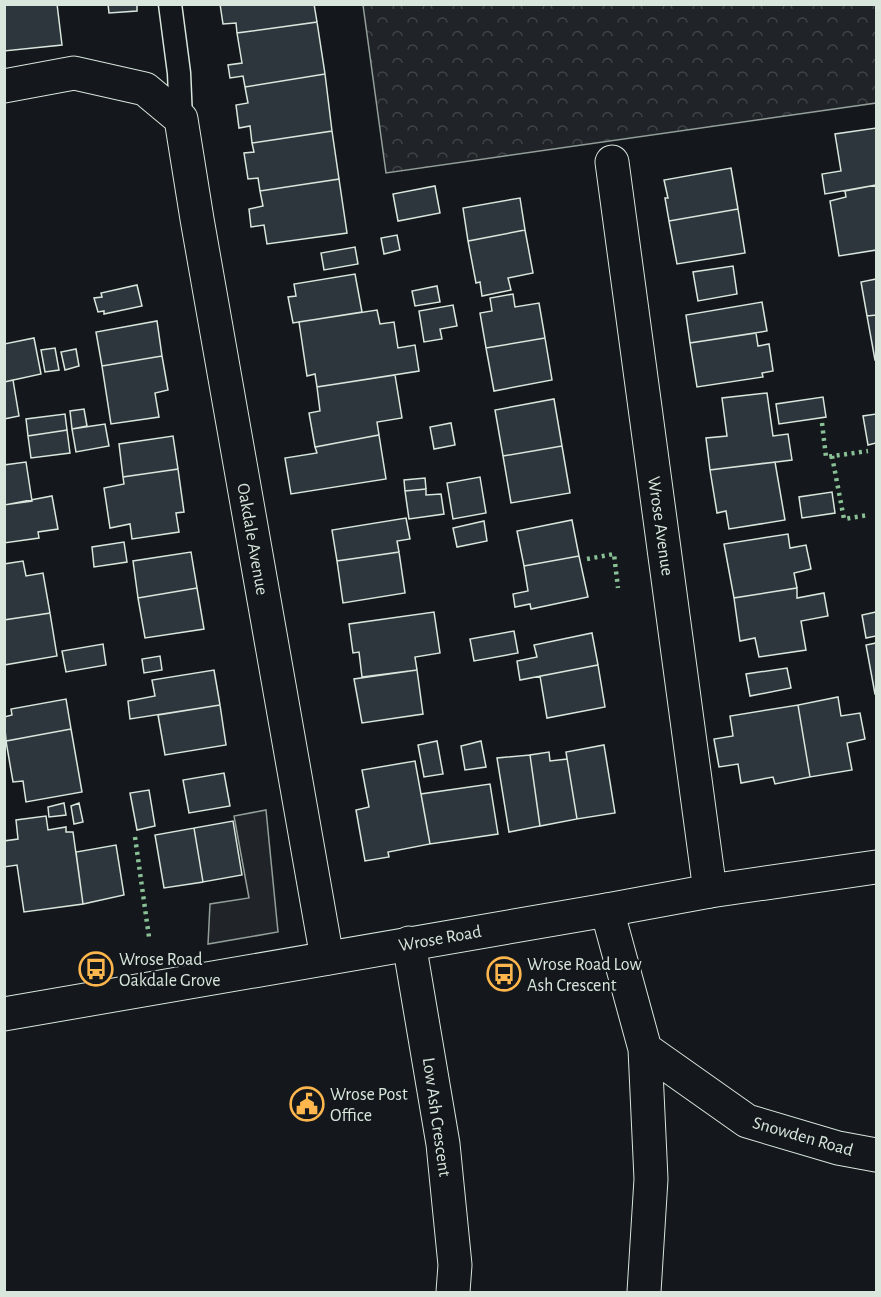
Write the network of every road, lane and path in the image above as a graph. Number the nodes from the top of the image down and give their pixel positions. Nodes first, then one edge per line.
1 (170, 4) edge
2 (4, 86) edge
3 (181, 119) junction
4 (612, 162) dead end
5 (876, 867) edge
6 (710, 891) junction
7 (607, 910) junction
8 (409, 944) junction
9 (327, 958) junction
10 (4, 1014) edge
11 (645, 1049) junction
12 (876, 1155) edge
13 (453, 1293) edge
14 (644, 1293) edge

1 - 3 lane, Oakdale Avenue
2 - 3 street
3 - 9 street, Oakdale Avenue
4 - 6 street, Wrose Avenue
5 - 6 street, Wrose Road
6 - 7 street, Wrose Road
7 - 8 street, Wrose Road
7 - 11 street
8 - 9 street, Wrose Road
8 - 13 street, Low Ash Crescent
9 - 10 street, Wrose Road
11 - 12 street, Snowden Road
11 - 14 street

